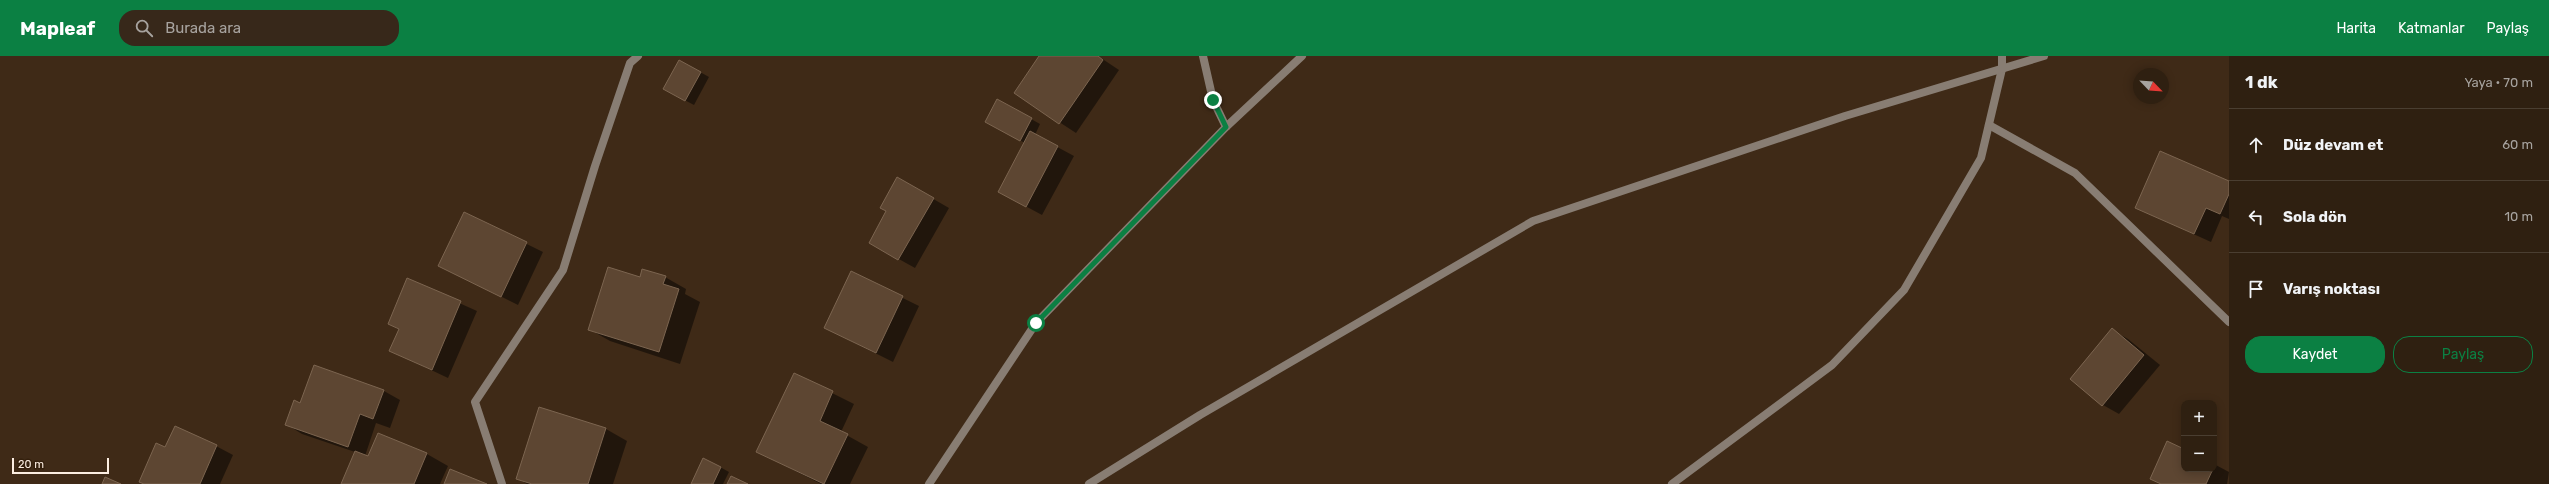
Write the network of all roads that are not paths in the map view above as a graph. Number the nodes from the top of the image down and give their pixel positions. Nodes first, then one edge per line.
1 (638, 56) edge
2 (1203, 56) edge
3 (1302, 56) edge
4 (2002, 56) edge
5 (2044, 56) edge
6 (2002, 69) junction
7 (1989, 125) junction
8 (1226, 127) junction
9 (2229, 322) edge
10 (502, 484) edge
11 (929, 484) edge
12 (1089, 484) edge
13 (1672, 484) edge

1 - 10 street
2 - 8 street
3 - 8 street
4 - 6 street
5 - 6 street
6 - 7 street
6 - 12 street
7 - 9 street
7 - 13 street
8 - 11 street

